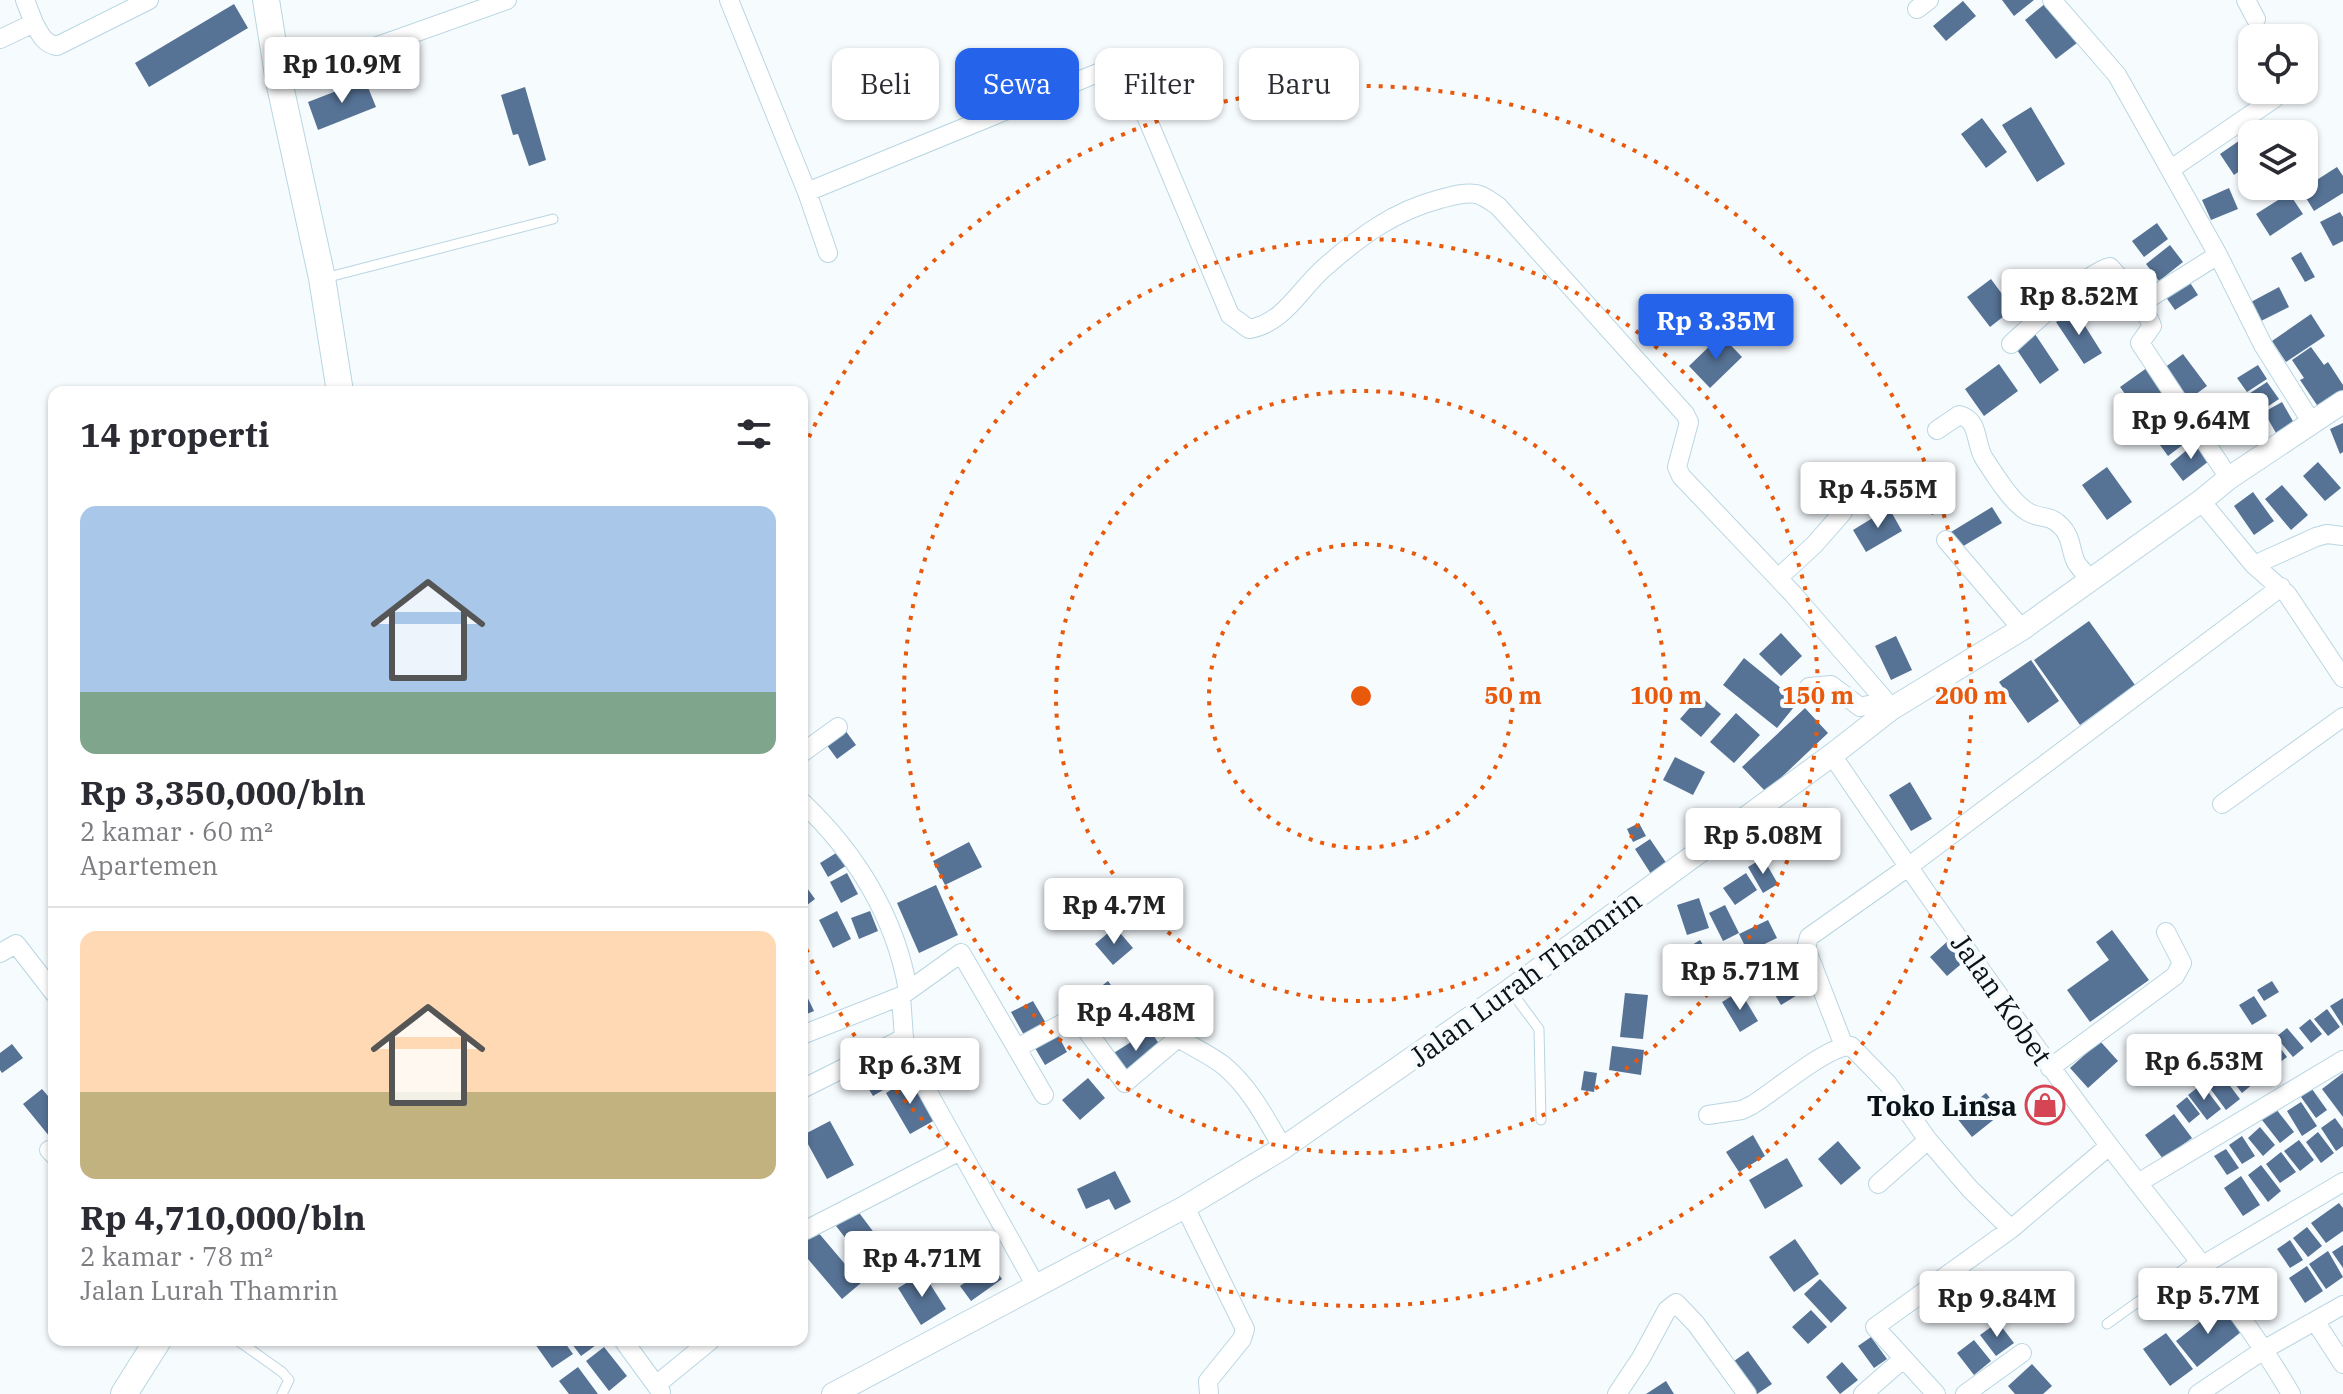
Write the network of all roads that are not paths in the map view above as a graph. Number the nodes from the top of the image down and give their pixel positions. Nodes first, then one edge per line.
1 (25, 0) edge
2 (149, 0) edge
3 (266, 0) edge
4 (507, 0) edge
5 (729, 0) edge
6 (2052, 0) edge
7 (2246, 0) edge
8 (2256, 19) dead end
9 (34, 23) junction
10 (0, 39) edge
11 (279, 81) junction
12 (2266, 104) edge
13 (2171, 169) junction
14 (807, 192) junction
15 (553, 219) dead end
16 (828, 253) dead end
17 (2218, 255) junction
18 (322, 278) junction
19 (2140, 304) junction
20 (2011, 344) dead end
21 (339, 386) edge
22 (2343, 402) edge
23 (2312, 423) junction
24 (1937, 430) dead end
25 (2229, 478) junction
26 (2201, 501) junction
27 (1843, 512) dead end
28 (2343, 536) edge
29 (1946, 540) dead end
30 (2254, 565) junction
31 (1778, 578) junction
32 (2090, 579) junction
33 (2281, 587) junction
34 (2022, 629) junction
35 (2343, 678) edge
36 (1809, 687) dead end
37 (1887, 703) junction
38 (2343, 717) edge
39 (838, 727) dead end
40 (808, 749) edge
41 (1832, 755) junction
42 (2222, 804) dead end
43 (808, 808) edge
44 (1908, 867) junction
45 (2166, 932) dead end
46 (0, 953) edge
47 (48, 985) edge
48 (1510, 990) junction
49 (904, 994) junction
50 (808, 1033) edge
51 (904, 1038) junction
52 (1844, 1046) junction
53 (1017, 1048) junction
54 (2343, 1060) edge
55 (2050, 1068) junction
56 (808, 1086) edge
57 (1044, 1095) dead end
58 (1708, 1115) dead end
59 (1541, 1120) dead end
60 (1928, 1140) junction
61 (2109, 1146) junction
62 (1283, 1148) junction
63 (960, 1151) junction
64 (2343, 1182) edge
65 (2138, 1183) junction
66 (1878, 1184) dead end
67 (1185, 1207) junction
68 (808, 1229) edge
69 (2011, 1229) junction
70 (2201, 1262) junction
71 (1036, 1286) junction
72 (2343, 1305) edge
73 (2315, 1321) junction
74 (2107, 1324) dead end
75 (154, 1346) edge
76 (245, 1346) edge
77 (628, 1346) edge
78 (705, 1346) edge
79 (2265, 1349) junction
80 (2022, 1353) dead end
81 (1903, 1359) junction
82 (2343, 1364) edge
83 (858, 1388) edge
84 (660, 1389) edge
85 (124, 1394) edge
86 (282, 1394) edge
87 (833, 1394) edge
88 (1209, 1394) edge
89 (1617, 1394) edge
90 (1747, 1394) edge
91 (1863, 1394) edge
92 (1936, 1394) edge
93 (1965, 1394) edge
94 (2198, 1394) edge
95 (2291, 1394) edge

1 - 9 street
2 - 9 street
3 - 11 main road
4 - 11 street
5 - 14 street
6 - 13 street
7 - 8 street
9 - 10 street
11 - 18 main road
12 - 13 street
13 - 17 street
14 - 16 street
14 - 31 street
15 - 18 lane
17 - 19 street
17 - 23 street
18 - 21 main road
19 - 20 street
19 - 25 street
22 - 23 street, Jalan Lurah Thamrin
23 - 25 street, Jalan Lurah Thamrin
24 - 32 street
25 - 26 street, Jalan Lurah Thamrin
26 - 30 street
26 - 32 street, Jalan Lurah Thamrin
27 - 31 street
28 - 30 street
29 - 34 street
30 - 33 street
31 - 37 street
32 - 34 street, Jalan Lurah Thamrin
33 - 35 street
33 - 44 street
34 - 37 street, Jalan Lurah Thamrin
36 - 37 street
37 - 41 street, Jalan Lurah Thamrin
38 - 42 street
39 - 40 street
41 - 44 street, Jalan Kobet
41 - 48 street, Jalan Lurah Thamrin
43 - 49 street
44 - 52 street
44 - 55 street, Jalan Kobet
45 - 55 street
46 - 47 street
48 - 59 lane
48 - 62 street, Jalan Lurah Thamrin
49 - 50 street
49 - 51 street
49 - 53 street
51 - 56 street
51 - 63 street
52 - 58 street
52 - 60 street
53 - 57 street
53 - 62 street
54 - 65 street
55 - 61 street, Jalan Kobet
60 - 66 street
60 - 69 street
61 - 65 street, Jalan Kobet
61 - 69 street
62 - 67 street, Jalan Lurah Thamrin
63 - 68 street
63 - 71 street
64 - 70 street
65 - 70 street, Jalan Kobet
67 - 71 street, Jalan Lurah Thamrin
67 - 88 street
69 - 81 street
70 - 74 lane
70 - 79 street, Jalan Kobet
71 - 83 street, Jalan Lurah Thamrin
72 - 73 street
73 - 79 street
73 - 82 street
75 - 85 main road
76 - 86 lane
77 - 84 street
78 - 84 street
79 - 94 street
79 - 95 street, Jalan Kobet
80 - 93 street
81 - 91 street
81 - 92 street
83 - 87 street, Jalan Lurah Thamrin
89 - 90 street

